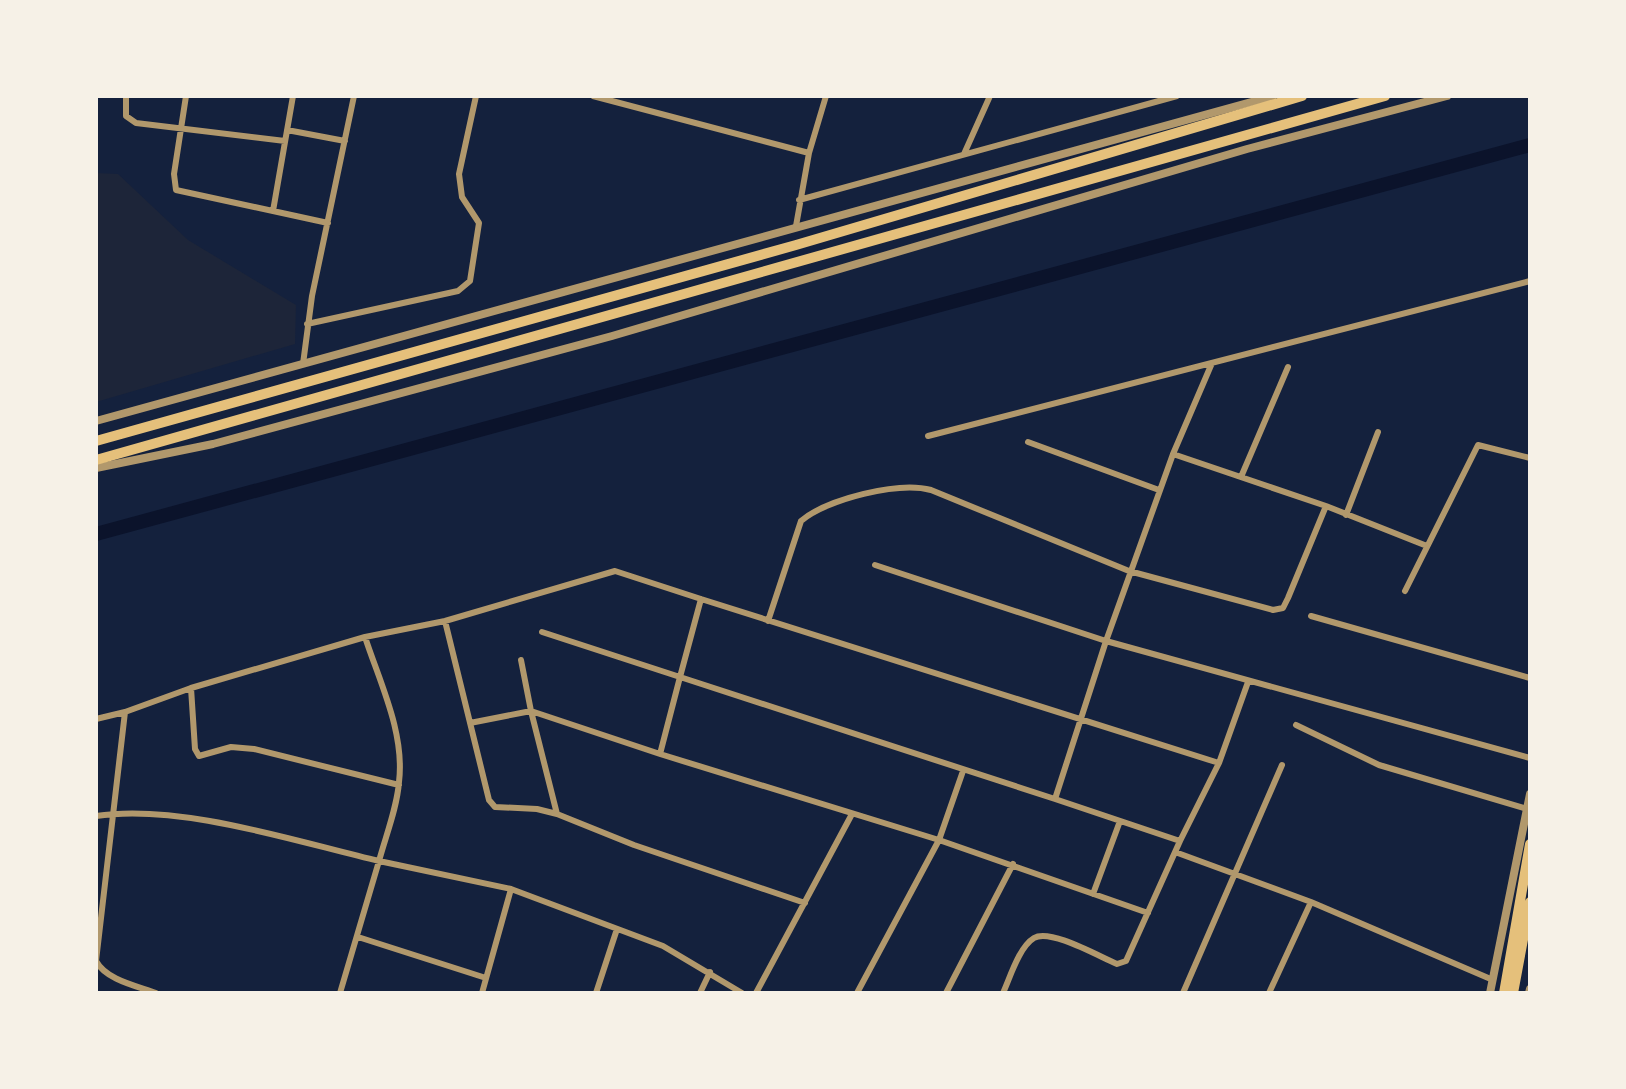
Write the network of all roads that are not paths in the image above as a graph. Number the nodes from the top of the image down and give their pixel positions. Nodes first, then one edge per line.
1 (126, 96) edge
2 (186, 96) edge
3 (293, 96) edge
4 (354, 96) edge
5 (476, 96) edge
6 (593, 96) edge
7 (826, 96) edge
8 (990, 96) edge
9 (1177, 96) edge
10 (1273, 96) edge
11 (1302, 96) edge
12 (1385, 96) edge
13 (1447, 96) edge
14 (1253, 98) edge
15 (182, 127) junction
16 (287, 130) junction
17 (285, 141) junction
18 (345, 141) junction
19 (809, 153) junction
20 (964, 154) junction
21 (799, 200) junction
22 (273, 211) junction
23 (328, 223) junction
24 (796, 226) junction
25 (1530, 281) edge
26 (307, 324) junction
27 (1212, 363) junction
28 (303, 364) junction
29 (1288, 367) dead end
30 (96, 423) edge
31 (1378, 432) dead end
32 (928, 436) dead end
33 (96, 441) edge
34 (1028, 442) dead end
35 (1173, 454) junction
36 (1530, 458) edge
37 (96, 460) edge
38 (96, 468) edge
39 (1241, 477) junction
40 (1159, 490) junction
41 (1326, 506) junction
42 (1346, 515) junction
43 (1427, 546) junction
44 (875, 565) dead end
45 (1129, 571) junction
46 (1405, 591) dead end
47 (701, 599) junction
48 (1311, 616) dead end
49 (445, 621) junction
50 (768, 621) junction
51 (542, 632) dead end
52 (365, 637) junction
53 (1106, 641) junction
54 (521, 660) dead end
55 (680, 677) junction
56 (1530, 678) edge
57 (1248, 682) junction
58 (191, 688) junction
59 (531, 711) junction
60 (125, 712) junction
61 (1081, 718) junction
62 (96, 719) edge
63 (470, 723) junction
64 (1296, 725) dead end
65 (660, 754) junction
66 (1530, 758) edge
67 (1219, 763) junction
68 (1282, 765) dead end
69 (963, 771) junction
70 (399, 785) junction
71 (1530, 794) edge
72 (1055, 799) junction
73 (1527, 809) junction
74 (112, 813) junction
75 (557, 814) junction
76 (852, 814) junction
77 (96, 816) edge
78 (1120, 821) junction
79 (939, 840) junction
80 (1180, 841) junction
81 (1530, 844) edge
82 (1175, 852) junction
83 (379, 861) junction
84 (1013, 864) junction
85 (1236, 874) junction
86 (511, 889) junction
87 (1093, 894) junction
88 (1311, 902) junction
89 (1530, 902) edge
90 (805, 903) junction
91 (1148, 913) junction
92 (1523, 916) junction
93 (617, 929) junction
94 (358, 937) junction
95 (710, 972) junction
96 (486, 978) junction
97 (1493, 980) junction
98 (156, 993) edge
99 (340, 993) edge
100 (482, 993) edge
101 (596, 993) edge
102 (700, 993) edge
103 (742, 993) edge
104 (756, 993) edge
105 (857, 993) edge
106 (946, 993) edge
107 (1003, 993) edge
108 (1183, 993) edge
109 (1269, 993) edge
110 (1490, 993) edge
111 (1504, 993) edge
112 (1513, 993) edge

1 - 15 street
2 - 15 street
3 - 16 street
4 - 18 street
5 - 26 street
6 - 19 street
7 - 19 street
8 - 20 street
9 - 20 street
10 - 14 street
11 - 33 main road
12 - 37 main road
13 - 38 street
14 - 24 street
15 - 17 street
15 - 22 street
16 - 17 street
16 - 18 street
17 - 22 street
18 - 23 street
19 - 21 street
20 - 21 street
21 - 24 street
22 - 23 street
23 - 26 street
24 - 28 street
25 - 27 street
26 - 28 street
27 - 32 street
27 - 35 street
28 - 30 street
29 - 39 street
31 - 42 street
34 - 40 street
35 - 39 street
35 - 40 street
36 - 43 street
39 - 41 street
40 - 45 street
41 - 42 street
41 - 45 street
42 - 43 street
43 - 46 street
44 - 53 street
45 - 50 street
45 - 53 street
47 - 49 street
47 - 50 street
47 - 55 street
48 - 56 street
49 - 52 street
49 - 63 street
50 - 61 street
51 - 55 street
52 - 58 street
52 - 70 street
53 - 57 street
53 - 61 street
54 - 59 street
55 - 65 street
55 - 69 street
57 - 66 street
57 - 67 street
58 - 60 street
58 - 70 street
59 - 63 street
59 - 65 street
59 - 75 street
60 - 62 street
60 - 74 street
61 - 67 street
61 - 72 street
63 - 75 street
64 - 73 street
65 - 76 street
67 - 80 street
68 - 85 street
69 - 72 street
69 - 79 street
70 - 83 street
71 - 73 street
72 - 78 street
73 - 97 street
74 - 77 street
74 - 83 street
74 - 98 street
75 - 90 street
76 - 79 street
76 - 90 street
78 - 80 street
78 - 87 street
79 - 84 street
79 - 105 street
80 - 82 street
81 - 92 main road
82 - 85 street
82 - 91 street
83 - 86 street
83 - 94 street
84 - 87 street
84 - 106 street
85 - 88 street
85 - 108 street
86 - 93 street
86 - 96 street
87 - 91 street
88 - 97 street
88 - 109 street
89 - 92 main road
90 - 104 street
91 - 107 street
92 - 111 main road
92 - 112 main road
93 - 95 street
93 - 101 street
94 - 96 street
94 - 99 street
95 - 102 street
95 - 103 street
96 - 100 street
97 - 110 street

